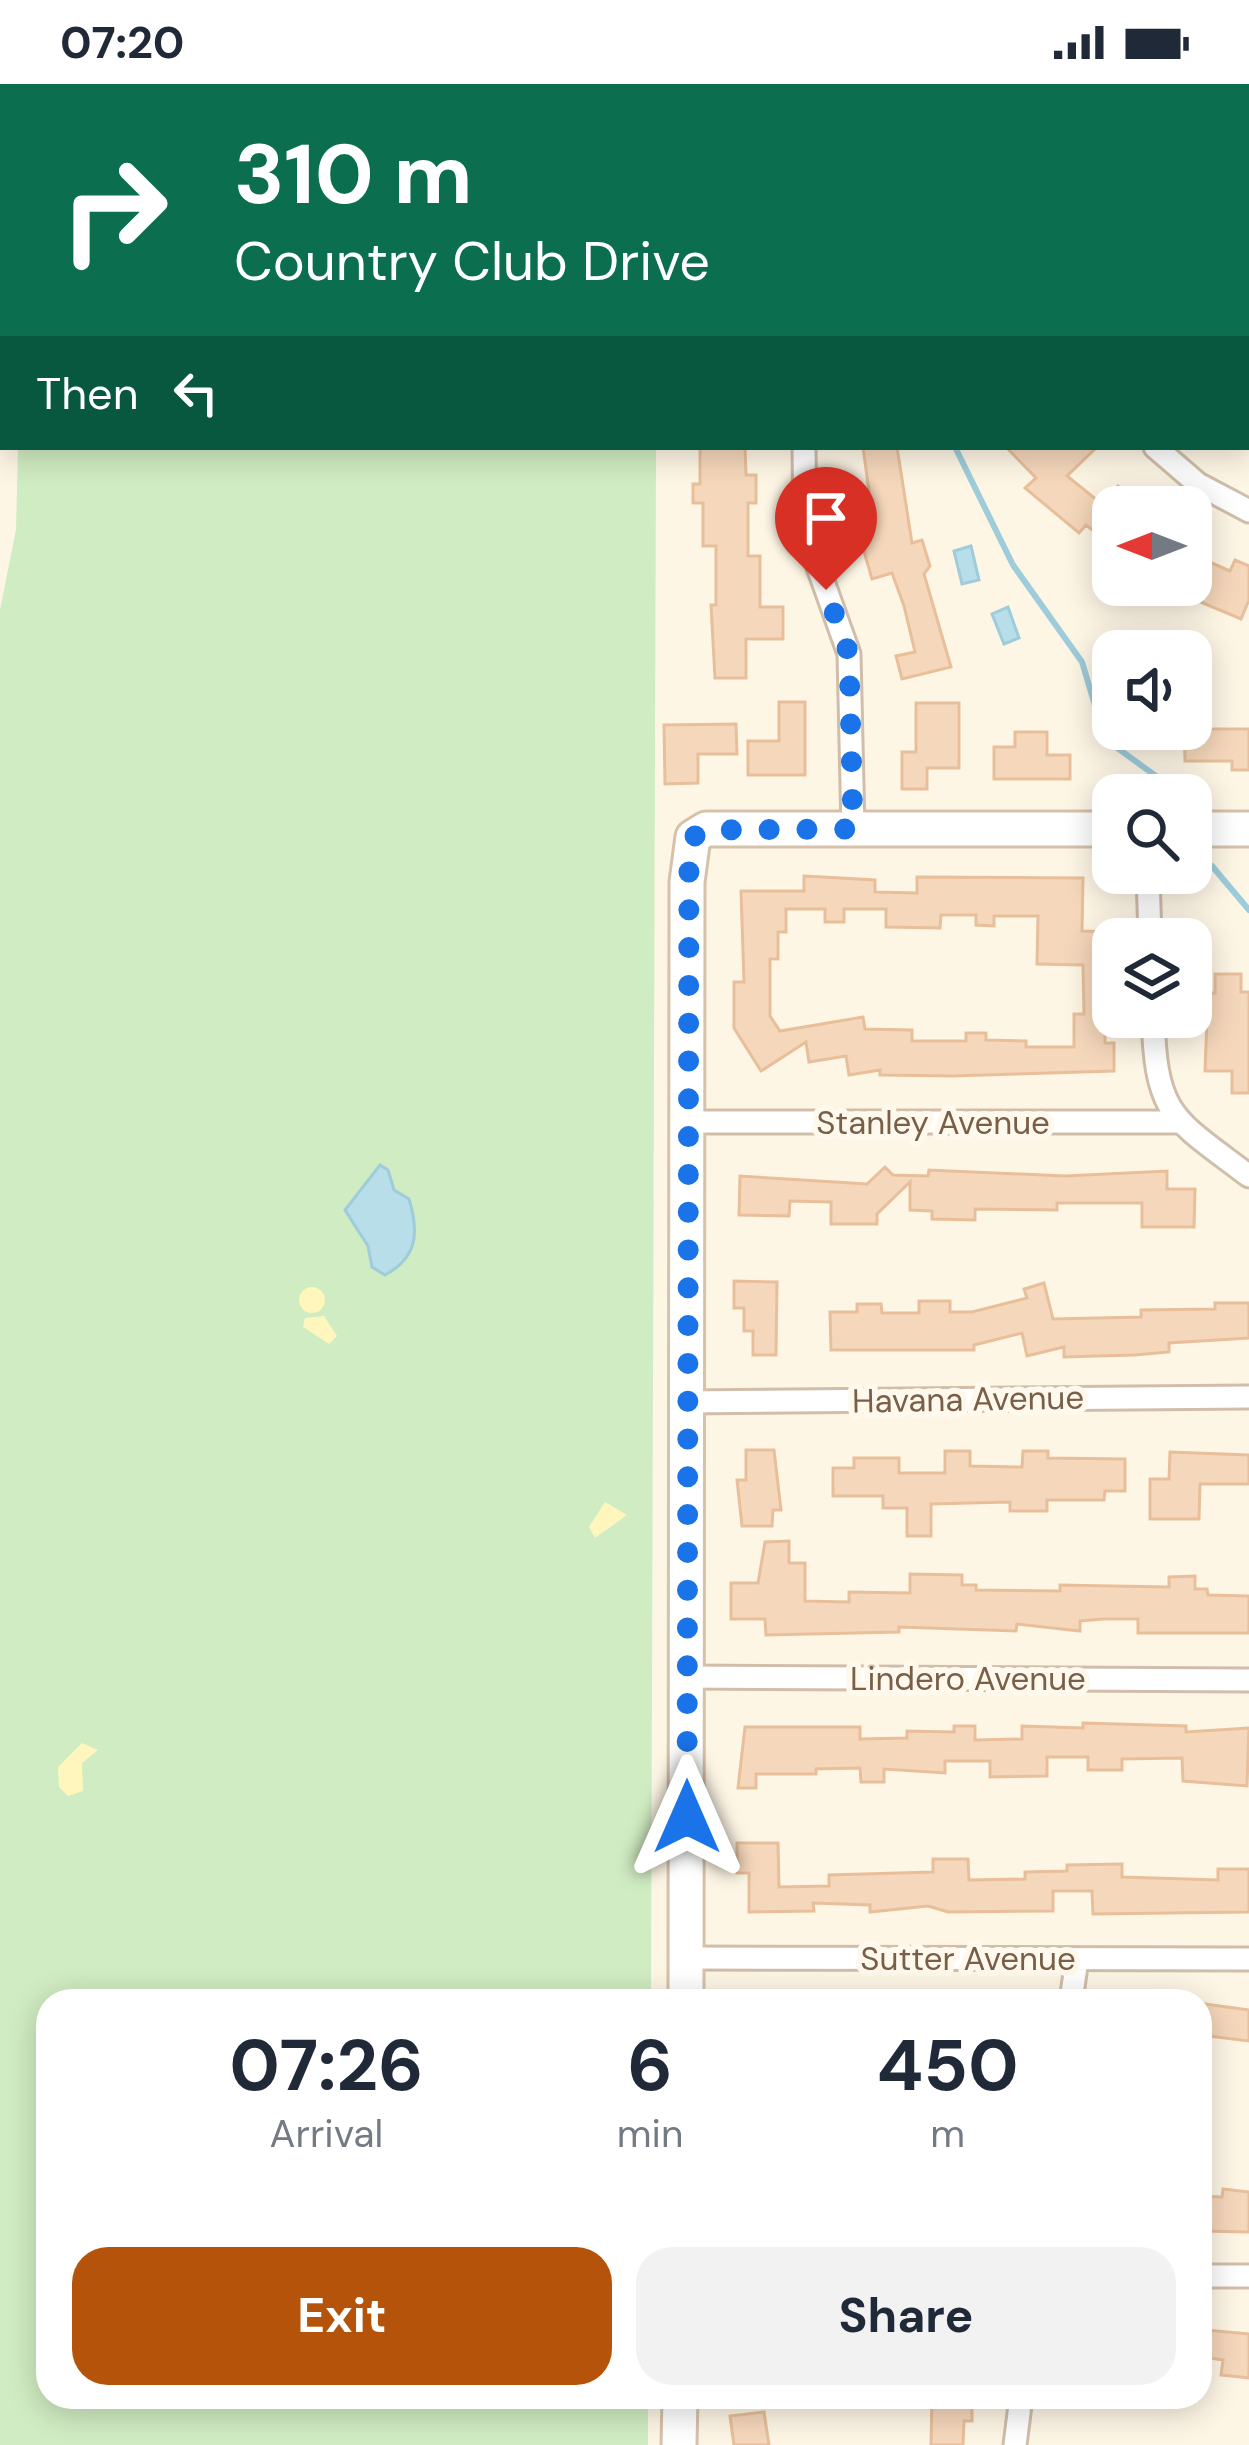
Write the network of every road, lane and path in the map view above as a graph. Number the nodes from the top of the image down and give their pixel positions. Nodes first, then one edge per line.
1 (804, 450) edge
2 (1158, 450) edge
3 (1249, 511) edge
4 (853, 829) junction
5 (1092, 829) edge
6 (1212, 829) edge
7 (1249, 829) edge
8 (1154, 1038) edge
9 (687, 1122) junction
10 (1178, 1122) junction
11 (1249, 1176) edge
12 (1249, 1396) edge
13 (687, 1402) junction
14 (687, 1677) junction
15 (1249, 1680) edge
16 (687, 1958) junction
17 (1077, 1959) junction
18 (1249, 1959) edge
19 (686, 1989) edge
20 (1073, 1989) edge
21 (1212, 2276) edge
22 (1249, 2276) edge
23 (680, 2409) edge
24 (1020, 2409) edge
25 (679, 2445) edge
26 (1015, 2445) edge

1 - 4 street
2 - 3 street
4 - 5 street
4 - 9 street
6 - 7 street
8 - 10 street
9 - 10 street, Stanley Avenue
9 - 13 street
10 - 11 street
12 - 13 street, Havana Avenue
13 - 14 street
14 - 15 street, Lindero Avenue
14 - 16 street
16 - 17 street, Sutter Avenue
16 - 19 street
17 - 18 street, Sutter Avenue
17 - 20 street
21 - 22 street
23 - 25 street
24 - 26 street

